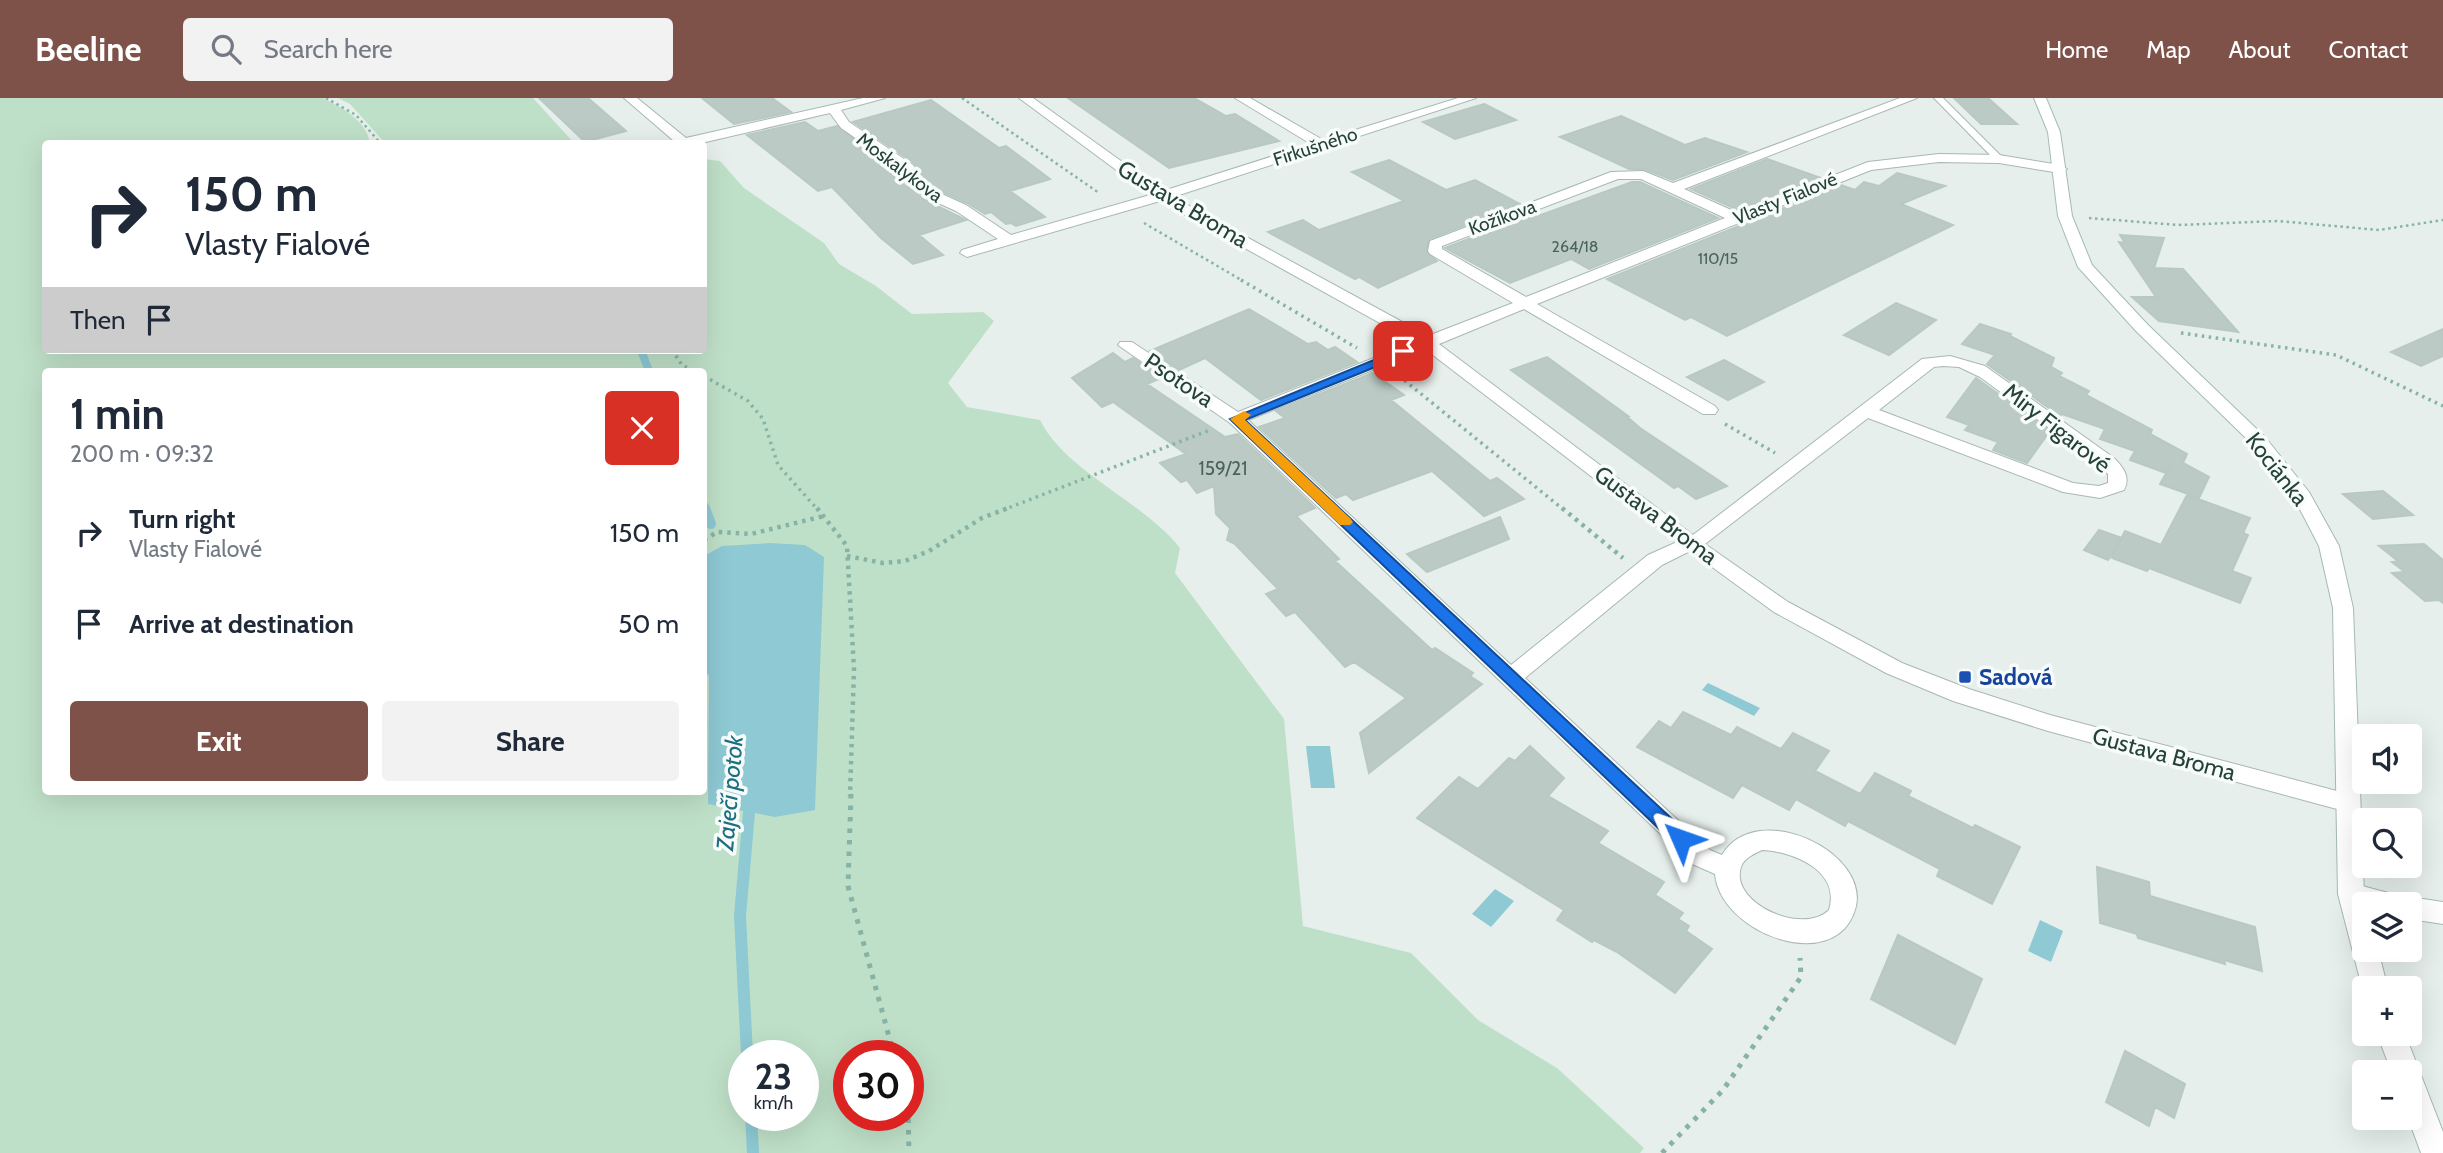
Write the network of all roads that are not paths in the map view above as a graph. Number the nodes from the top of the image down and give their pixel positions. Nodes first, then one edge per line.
1 (630, 98) edge
2 (879, 98) edge
3 (1025, 98) edge
4 (1241, 98) edge
5 (1470, 98) edge
6 (1911, 98) edge
7 (1938, 98) edge
8 (2040, 98) edge
9 (834, 108) junction
10 (678, 140) edge
11 (694, 140) edge
12 (1320, 144) junction
13 (1999, 159) junction
14 (2060, 169) junction
15 (1673, 188) junction
16 (1161, 195) junction
17 (1737, 218) junction
18 (1008, 240) junction
19 (967, 253) dead end
20 (1524, 303) junction
21 (1426, 342) junction
22 (1126, 345) dead end
23 (1709, 410) road end
24 (1868, 412) junction
25 (1237, 419) junction
26 (1691, 543) junction
27 (1510, 678) junction
28 (2348, 803) junction
29 (1727, 868) junction
30 (2351, 894) joint
31 (2352, 898) edge
32 (2422, 910) edge
33 (2443, 913) edge
34 (2422, 1110) edge
35 (2436, 1141) edge

1 - 10 street
2 - 9 street
3 - 16 street, Gustava Broma
4 - 12 street
5 - 12 street, Firkušného
6 - 15 street
7 - 13 lane
8 - 14 street, Kociánka
9 - 11 street
9 - 18 street, Moskalykova
12 - 16 street, Firkušného
13 - 14 street, Vlasty Fialové
13 - 17 street, Vlasty Fialové
14 - 28 street, Kociánka
15 - 17 street, Kožíkova
15 - 20 street, Kožíkova
16 - 18 street
16 - 21 street, Gustava Broma
17 - 20 street, Vlasty Fialové
18 - 19 street
20 - 21 street, Vlasty Fialové
20 - 23 street
21 - 25 street, Vlasty Fialové
21 - 26 street, Gustava Broma
22 - 25 street, Psotova
24 - 24 street, Miry Figarové
24 - 26 street, Miry Figarové
25 - 27 street, Psotova
26 - 27 street, Miry Figarové
26 - 28 street, Gustava Broma
27 - 29 street, Psotova
28 - 30 street, Kociánka
29 - 29 street
30 - 31 street, Kociánka
32 - 33 street
34 - 35 street

